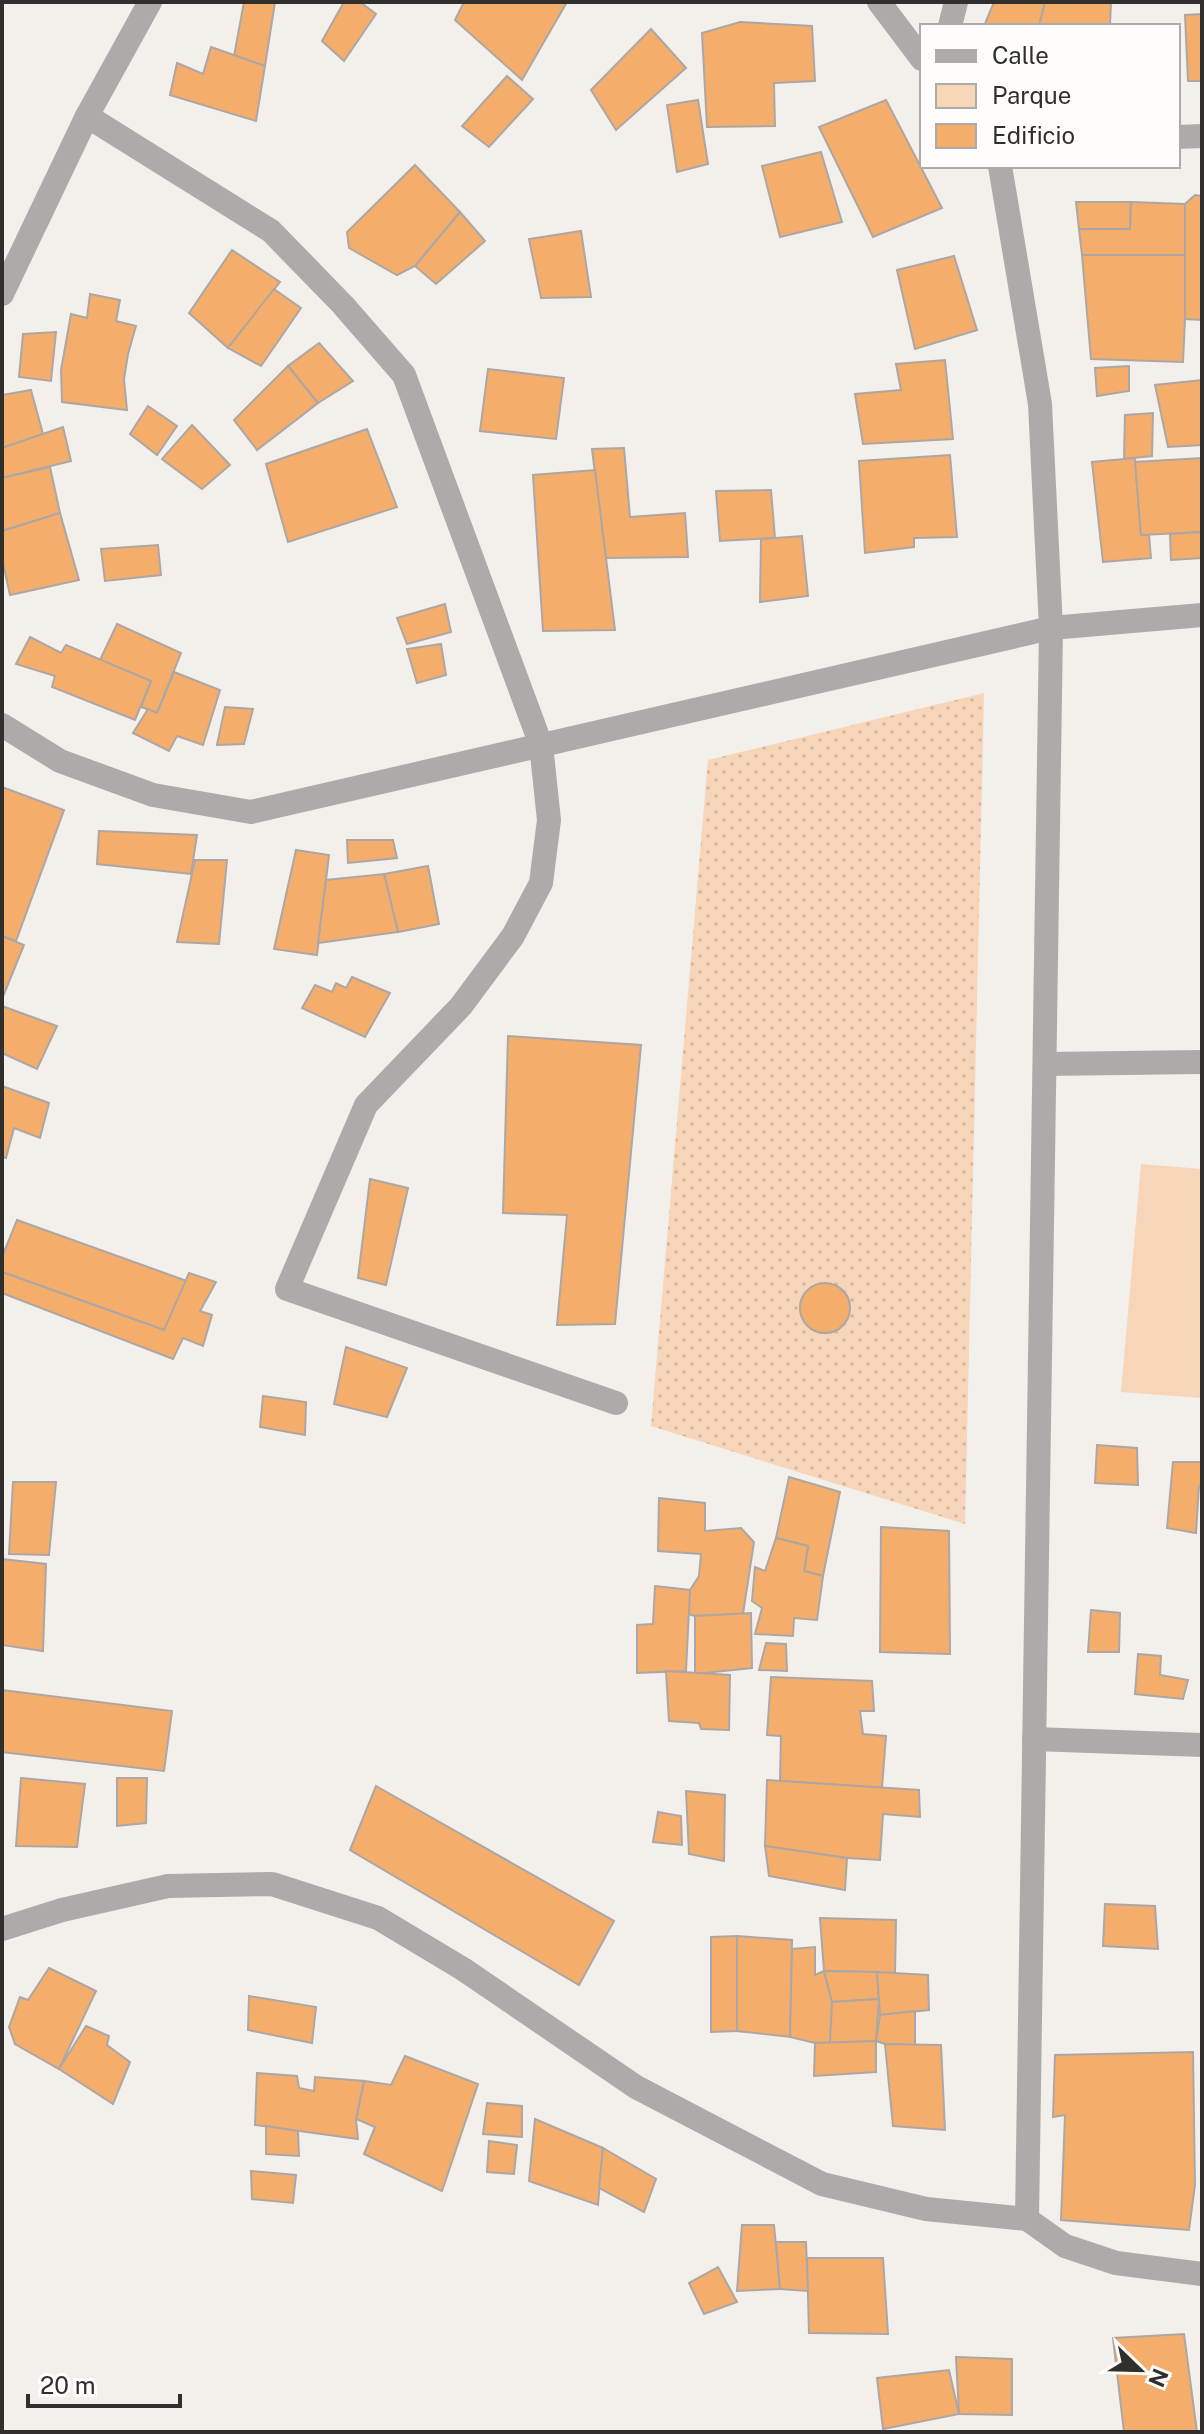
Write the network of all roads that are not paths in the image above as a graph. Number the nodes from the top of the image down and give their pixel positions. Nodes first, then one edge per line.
1 (150, 2) edge
2 (879, 2) edge
3 (956, 2) edge
4 (950, 24) edge
5 (920, 56) edge
6 (87, 116) junction
7 (1202, 136) edge
8 (1180, 137) edge
9 (1000, 168) edge
10 (2, 294) edge
11 (1202, 615) edge
12 (1051, 628) junction
13 (2, 725) edge
14 (541, 745) junction
15 (1202, 1062) edge
16 (1045, 1064) junction
17 (616, 1403) dead end
18 (1034, 1739) junction
19 (1202, 1745) edge
20 (2, 1929) edge
21 (1027, 2219) junction
22 (1202, 2274) edge

1 - 6 street
2 - 5 street
3 - 4 street
6 - 10 street
6 - 14 street
7 - 8 street
9 - 12 street
11 - 12 street
12 - 14 street
12 - 16 street
13 - 14 street
14 - 17 street
15 - 16 street
16 - 18 street
18 - 19 street
18 - 21 street
20 - 21 street
21 - 22 street

